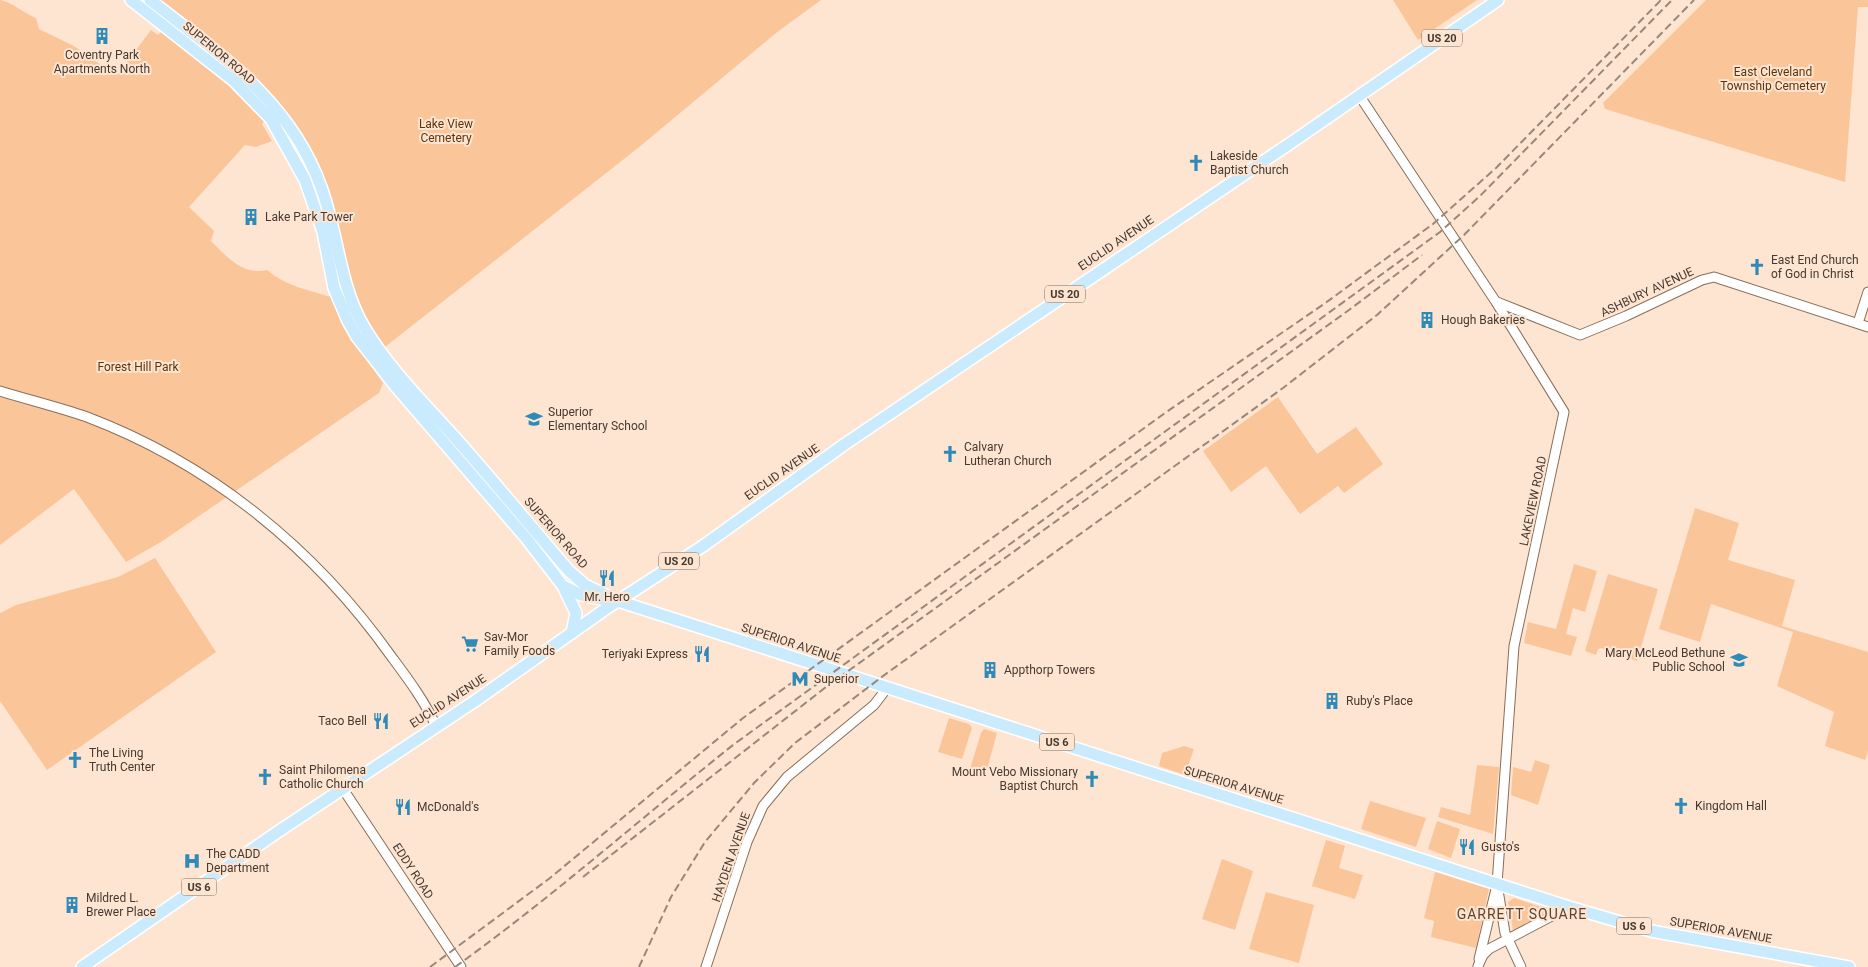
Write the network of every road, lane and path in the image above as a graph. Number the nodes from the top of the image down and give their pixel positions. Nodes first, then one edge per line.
1 (131, 0) edge
2 (150, 0) edge
3 (1498, 0) edge
4 (1359, 95) junction
5 (317, 176) junction
6 (305, 180) junction
7 (329, 231) junction
8 (1868, 292) edge
9 (1496, 302) junction
10 (1858, 323) junction
11 (1868, 327) edge
12 (0, 391) edge
13 (564, 586) junction
14 (618, 601) junction
15 (572, 633) junction
16 (887, 688) junction
17 (436, 726) junction
18 (344, 789) junction
19 (1497, 884) junction
20 (1569, 907) junction
21 (1507, 941) junction
22 (1478, 966) edge
23 (82, 967) edge
24 (461, 967) edge
25 (706, 967) edge
26 (1521, 967) edge
27 (1849, 967) edge

1 - 6 main road, SUPERIOR ROAD
2 - 5 main road, SUPERIOR ROAD
3 - 4 main road, EUCLID AVENUE / US 20
4 - 9 street, LAKEVIEW ROAD
4 - 14 main road, EUCLID AVENUE / US 20
5 - 6 street
5 - 7 main road, SUPERIOR ROAD
6 - 7 main road, SUPERIOR ROAD
7 - 13 main road, SUPERIOR ROAD
7 - 14 main road, SUPERIOR ROAD
8 - 10 street
9 - 10 street, ASHBURY AVENUE
9 - 19 street, LAKEVIEW ROAD
10 - 11 street, ASHBURY AVENUE
12 - 17 street
13 - 14 main road, SUPERIOR ROAD
13 - 15 main road
14 - 15 main road, EUCLID AVENUE / US 6
14 - 16 main road, SUPERIOR AVENUE / US 6
15 - 17 main road, EUCLID AVENUE / US 6
16 - 19 main road, SUPERIOR AVENUE / US 6
16 - 25 street, HAYDEN AVENUE
17 - 18 main road, EUCLID AVENUE / US 6
18 - 23 main road, EUCLID AVENUE / US 6
18 - 24 street, EDDY ROAD
19 - 20 main road, SUPERIOR AVENUE / US 6
19 - 21 street, LAKEVIEW ROAD
19 - 22 street
20 - 21 street
20 - 27 main road, SUPERIOR AVENUE / US 6
21 - 22 street
21 - 26 street, LAKEVIEW ROAD

